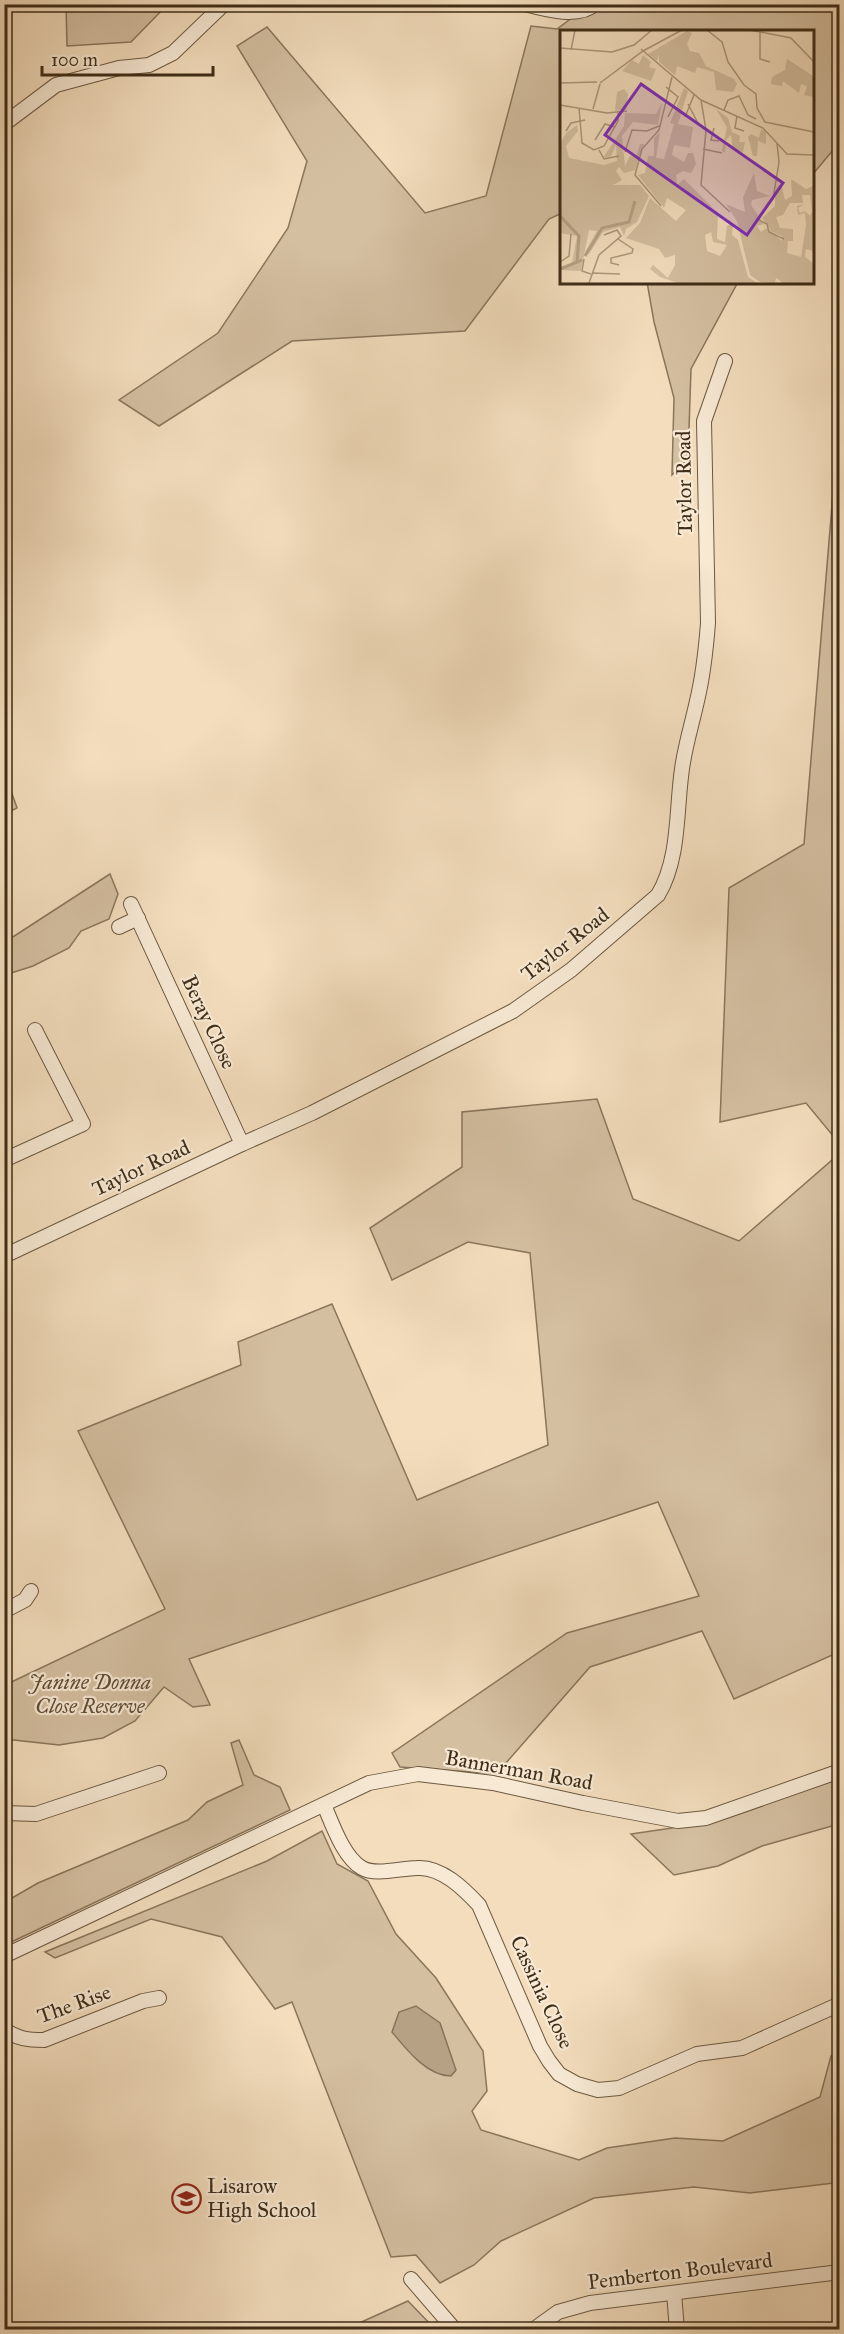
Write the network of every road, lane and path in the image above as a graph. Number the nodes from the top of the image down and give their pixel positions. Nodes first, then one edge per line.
1 (224, 4) edge
2 (525, 4) edge
3 (595, 4) edge
4 (4, 124) edge
5 (725, 361) dead end
6 (131, 904) dead end
7 (138, 918) junction
8 (119, 927) dead end
9 (35, 1030) dead end
10 (242, 1143) junction
11 (4, 1160) edge
12 (4, 1256) edge
13 (32, 1591) dead end
14 (4, 1611) edge
15 (840, 1771) edge
16 (159, 1773) dead end
17 (324, 1805) junction
18 (4, 1813) edge
19 (4, 1956) edge
20 (159, 1998) dead end
21 (840, 2004) edge
22 (4, 2029) edge
23 (840, 2272) edge
24 (411, 2279) dead end
25 (674, 2293) junction
26 (455, 2330) edge
27 (533, 2330) edge
28 (677, 2330) edge

1 - 4 street
2 - 3 street
5 - 10 street, Taylor Road
6 - 7 street, Beray Close
7 - 8 street
7 - 10 street, Beray Close
9 - 11 street
10 - 12 street, Taylor Road
13 - 14 street
15 - 17 street, Bannerman Road
16 - 18 street
17 - 19 street, Bannerman Road
17 - 21 street, Cassinia Close
20 - 22 street, The Rise
23 - 25 street, Pemberton Boulevard
24 - 26 street
25 - 27 street, Pemberton Boulevard
25 - 28 street

